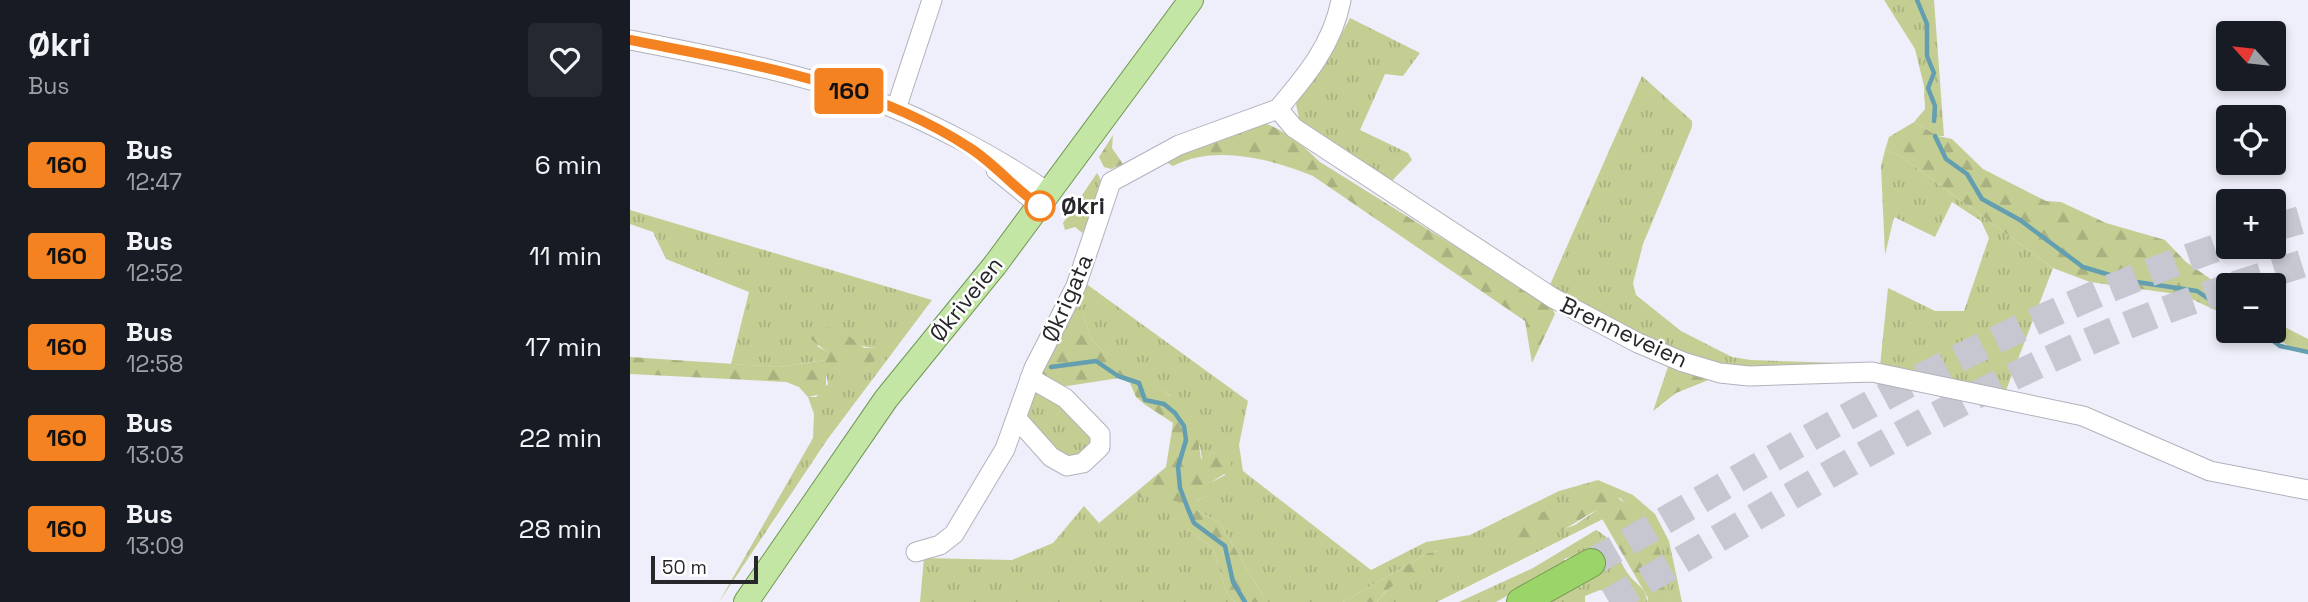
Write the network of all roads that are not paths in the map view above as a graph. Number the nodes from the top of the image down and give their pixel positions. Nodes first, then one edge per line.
1 (932, 0) edge
2 (1191, 0) edge
3 (1341, 0) edge
4 (630, 40) edge
5 (896, 109) junction
6 (1278, 109) junction
7 (1045, 200) junction
8 (1030, 378) junction
9 (1018, 420) junction
10 (2308, 490) edge
11 (916, 552) dead end
12 (1591, 563) tunnel mouth
13 (746, 602) edge
14 (1521, 602) edge

1 - 5 street
2 - 7 main road, Økriveien
3 - 6 street
4 - 5 street
5 - 7 street
6 - 8 street, Økrigata
6 - 10 street, Brenneveien
7 - 13 main road, Økriveien
8 - 9 street, Økrigata
8 - 9 street
9 - 11 street, Økrigata
12 - 14 highway

